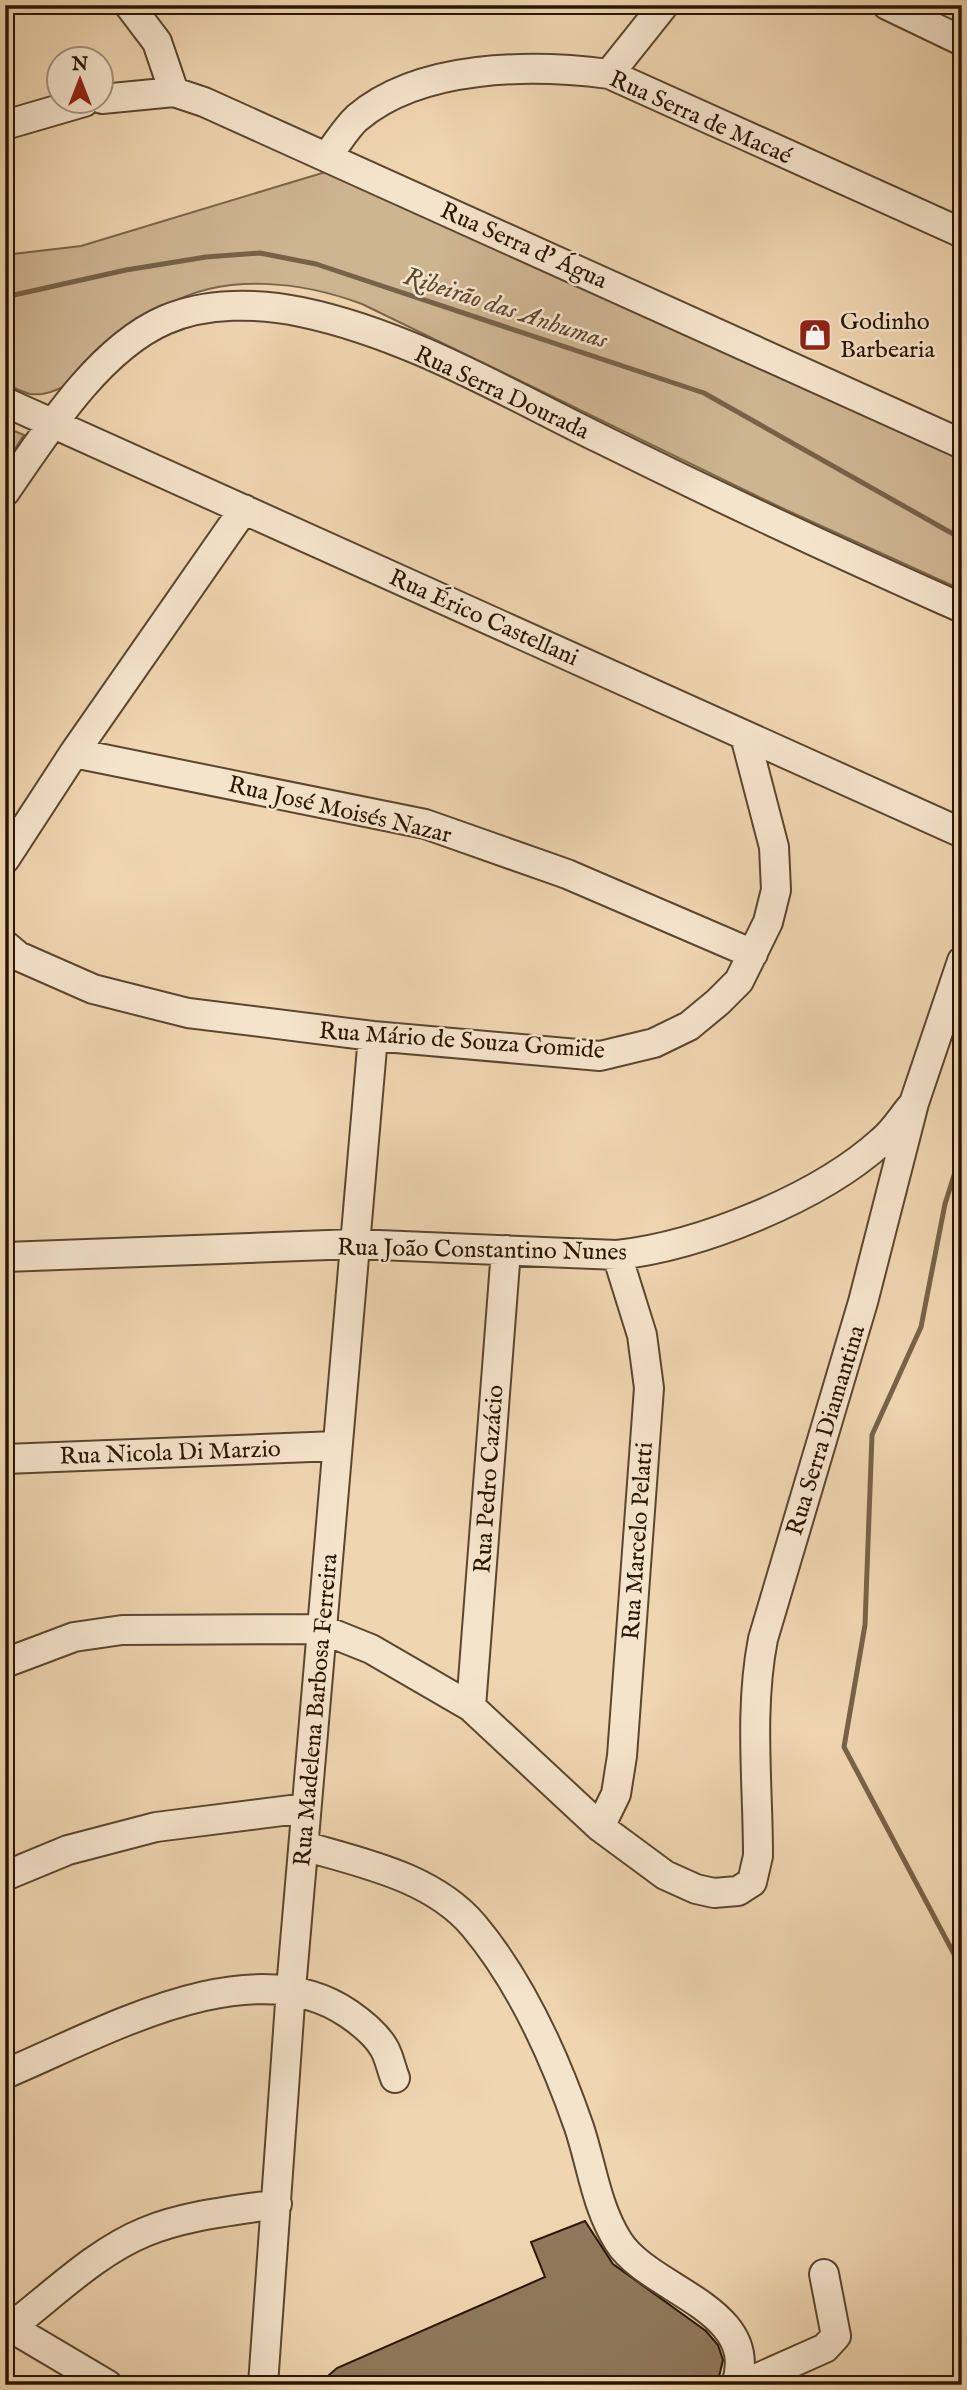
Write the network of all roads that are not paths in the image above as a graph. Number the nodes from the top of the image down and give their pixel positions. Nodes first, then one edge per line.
1 (129, 5) edge
2 (664, 5) edge
3 (887, 5) edge
4 (962, 41) edge
5 (609, 74) junction
6 (174, 92) junction
7 (116, 98) edge
8 (46, 113) edge
9 (5, 125) edge
10 (327, 156) junction
11 (962, 233) edge
12 (5, 402) edge
13 (54, 423) junction
14 (962, 444) edge
15 (5, 492) edge
16 (244, 509) junction
17 (962, 608) edge
18 (745, 736) junction
19 (74, 753) junction
20 (962, 833) edge
21 (5, 859) edge
22 (5, 945) edge
23 (753, 954) junction
24 (962, 961) edge
25 (373, 1036) junction
26 (914, 1104) junction
27 (355, 1244) junction
28 (506, 1250) junction
29 (617, 1255) junction
30 (5, 1257) edge
31 (335, 1446) junction
32 (5, 1459) edge
33 (321, 1629) junction
34 (5, 1663) edge
35 (471, 1707) junction
36 (306, 1808) junction
37 (600, 1827) junction
38 (304, 1846) junction
39 (5, 1877) edge
40 (290, 1989) junction
41 (5, 2074) edge
42 (395, 2078) dead end
43 (277, 2204) junction
44 (824, 2274) dead end
45 (9, 2325) edge
46 (739, 2382) edge
47 (108, 2385) edge
48 (263, 2385) edge

1 - 6 street
2 - 5 street
3 - 4 street
5 - 10 street, Rua Serra de Macaé
5 - 11 street, Rua Serra de Macaé
6 - 7 street
6 - 10 street, Rua Serra d' Água
8 - 9 street
10 - 14 street, Rua Serra d' Água
12 - 13 street, Rua Érico Castellani
13 - 15 street, Rua Serra Dourada
13 - 16 street, Rua Érico Castellani
13 - 17 street, Rua Serra Dourada
16 - 18 street, Rua Érico Castellani
16 - 19 street
18 - 20 street, Rua Érico Castellani
18 - 23 street, Rua Mário de Souza Gomide
19 - 21 street
19 - 23 street, Rua José Moisés Nazar
22 - 25 street, Rua Mário de Souza Gomide
23 - 25 street, Rua Mário de Souza Gomide
24 - 26 street, Rua Serra Diamantina
25 - 27 street, Rua Madelena Barbosa Ferreira
26 - 29 street, Rua João Constantino Nunes
26 - 37 street, Rua Serra Diamantina
27 - 28 street, Rua João Constantino Nunes
27 - 30 street, Rua João Constantino Nunes
27 - 31 street, Rua Madelena Barbosa Ferreira
28 - 29 street, Rua João Constantino Nunes
28 - 35 street, Rua Pedro Cazácio
29 - 37 street, Rua Marcelo Pelatti
31 - 32 street, Rua Nicola Di Marzio
31 - 33 street, Rua Madelena Barbosa Ferreira
33 - 34 street
33 - 35 street
33 - 36 street, Rua Madelena Barbosa Ferreira
35 - 37 street
36 - 38 street, Rua Madelena Barbosa Ferreira
36 - 39 street
38 - 40 street, Rua Madelena Barbosa Ferreira
38 - 46 street
40 - 41 street
40 - 42 street
40 - 43 street, Rua Madelena Barbosa Ferreira
43 - 45 street
43 - 48 street, Rua Madelena Barbosa Ferreira
44 - 46 street
45 - 47 street

